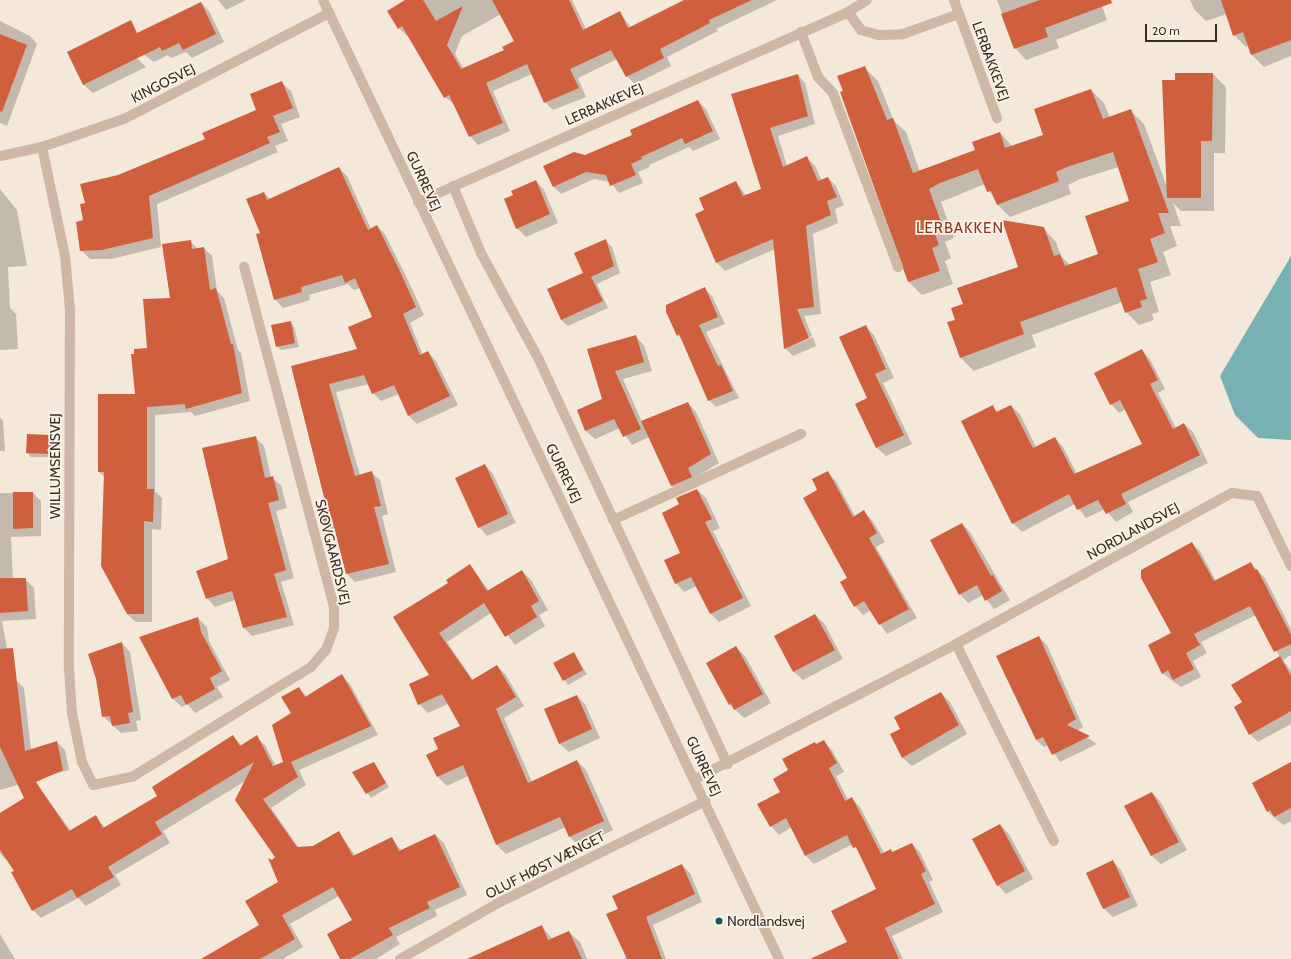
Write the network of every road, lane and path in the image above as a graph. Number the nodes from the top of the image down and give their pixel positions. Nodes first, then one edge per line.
1 (323, 0) edge
2 (867, 0) edge
3 (954, 0) edge
4 (848, 12) junction
5 (329, 13) junction
6 (959, 14) junction
7 (801, 32) junction
8 (996, 118) dead end
9 (42, 147) junction
10 (0, 156) edge
11 (453, 186) junction
12 (418, 202) junction
13 (898, 266) dead end
14 (244, 267) dead end
15 (801, 434) dead end
16 (613, 520) junction
17 (1291, 566) edge
18 (956, 644) junction
19 (726, 764) junction
20 (695, 779) junction
21 (93, 785) joint
22 (705, 801) junction
23 (1054, 841) dead end
24 (400, 959) edge
25 (779, 959) edge

1 - 5 street, GURREVEJ
2 - 4 street, LERBAKKEVEJ
3 - 6 street, LERBAKKEVEJ
4 - 6 street, LERBAKKEVEJ
4 - 7 street, LERBAKKEVEJ
5 - 9 street, KINGOSVEJ
5 - 12 street, GURREVEJ
6 - 8 street, LERBAKKEVEJ
7 - 11 street, LERBAKKEVEJ
7 - 13 street
9 - 10 street, KINGOSVEJ
9 - 21 street, WILLUMSENSVEJ
11 - 12 street, LERBAKKEVEJ
11 - 16 street, GURREVEJ
12 - 20 street, GURREVEJ
14 - 21 street, SKOVGAARDSVEJ
15 - 16 street
16 - 19 street, GURREVEJ
17 - 18 street, NORDLANDSVEJ
18 - 19 street, NORDLANDSVEJ
18 - 23 street
19 - 20 street, NORDLANDSVEJ
20 - 22 street, GURREVEJ
22 - 24 street, OLUF HØST VÆNGET
22 - 25 street, GURREVEJ

